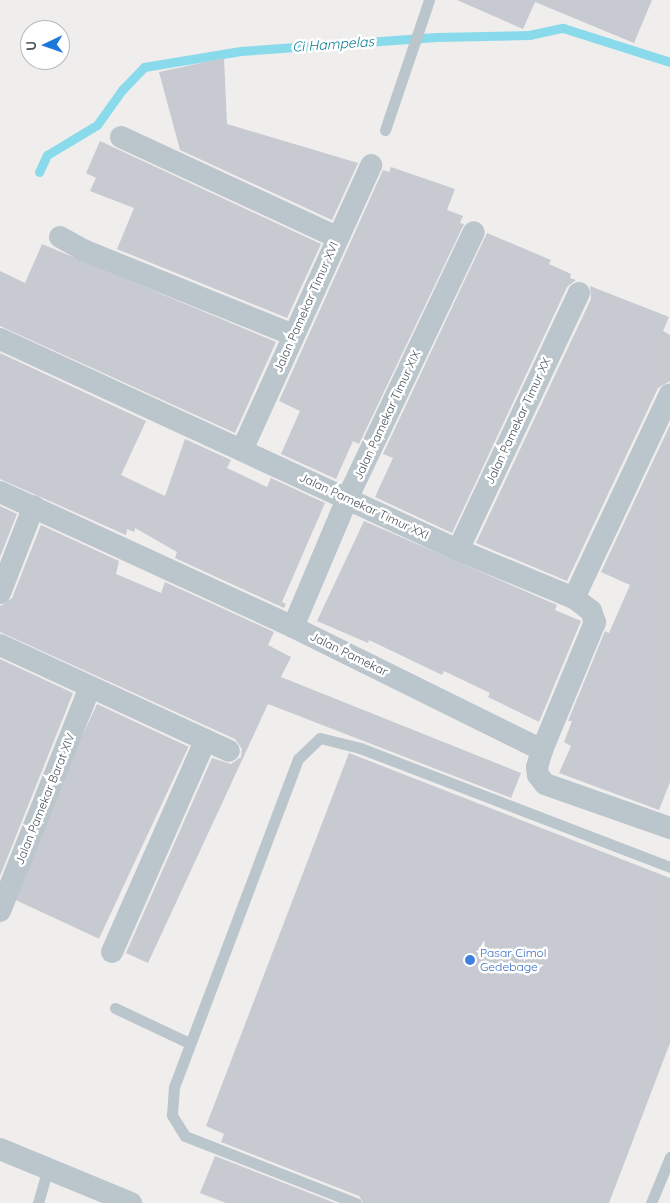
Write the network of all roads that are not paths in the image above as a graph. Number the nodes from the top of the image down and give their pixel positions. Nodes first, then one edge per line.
1 (429, 0) edge
2 (385, 130) dead end
3 (121, 137) dead end
4 (371, 165) dead end
5 (474, 232) dead end
6 (60, 237) dead end
7 (336, 237) junction
8 (579, 293) dead end
9 (293, 335) junction
10 (0, 339) edge
11 (670, 394) edge
12 (242, 450) junction
13 (0, 492) edge
14 (348, 497) junction
15 (34, 506) junction
16 (458, 550) junction
17 (0, 592) edge
18 (574, 598) junction
19 (293, 627) junction
20 (0, 645) edge
21 (90, 687) junction
22 (205, 741) junction
23 (542, 750) junction
24 (229, 751) dead end
25 (669, 824) edge
26 (670, 867) edge
27 (0, 911) edge
28 (112, 952) dead end
29 (115, 1008) dead end
30 (189, 1043) junction
31 (0, 1149) edge
32 (670, 1157) edge
33 (48, 1169) junction
34 (38, 1203) edge
35 (132, 1203) edge
36 (356, 1203) edge
37 (651, 1203) edge

1 - 2 lane
3 - 7 street
4 - 7 street, Jalan Pamekar Timur XVI
5 - 14 street, Jalan Pamekar Timur XIX
6 - 9 street
7 - 9 street, Jalan Pamekar Timur XVI
8 - 16 street, Jalan Pamekar Timur XX
9 - 12 street, Jalan Pamekar Timur XVI
10 - 12 street, Jalan Pamekar Timur XXI
11 - 18 street
12 - 14 street, Jalan Pamekar Timur XXI
13 - 15 street, Jalan Pamekar
14 - 16 street, Jalan Pamekar Timur XXI
14 - 19 street, Jalan Pamekar Timur XIX
15 - 17 street
15 - 19 street, Jalan Pamekar
16 - 18 street, Jalan Pamekar Timur XXI
18 - 23 street, Jalan Pamekar Timur XXI
19 - 23 street, Jalan Pamekar
20 - 21 street
21 - 22 street
21 - 27 street, Jalan Pamekar Barat XIV
22 - 24 street
22 - 28 street
23 - 25 street
26 - 30 lane
29 - 30 lane
30 - 36 lane
31 - 33 street
32 - 37 lane
33 - 34 lane
33 - 35 street

